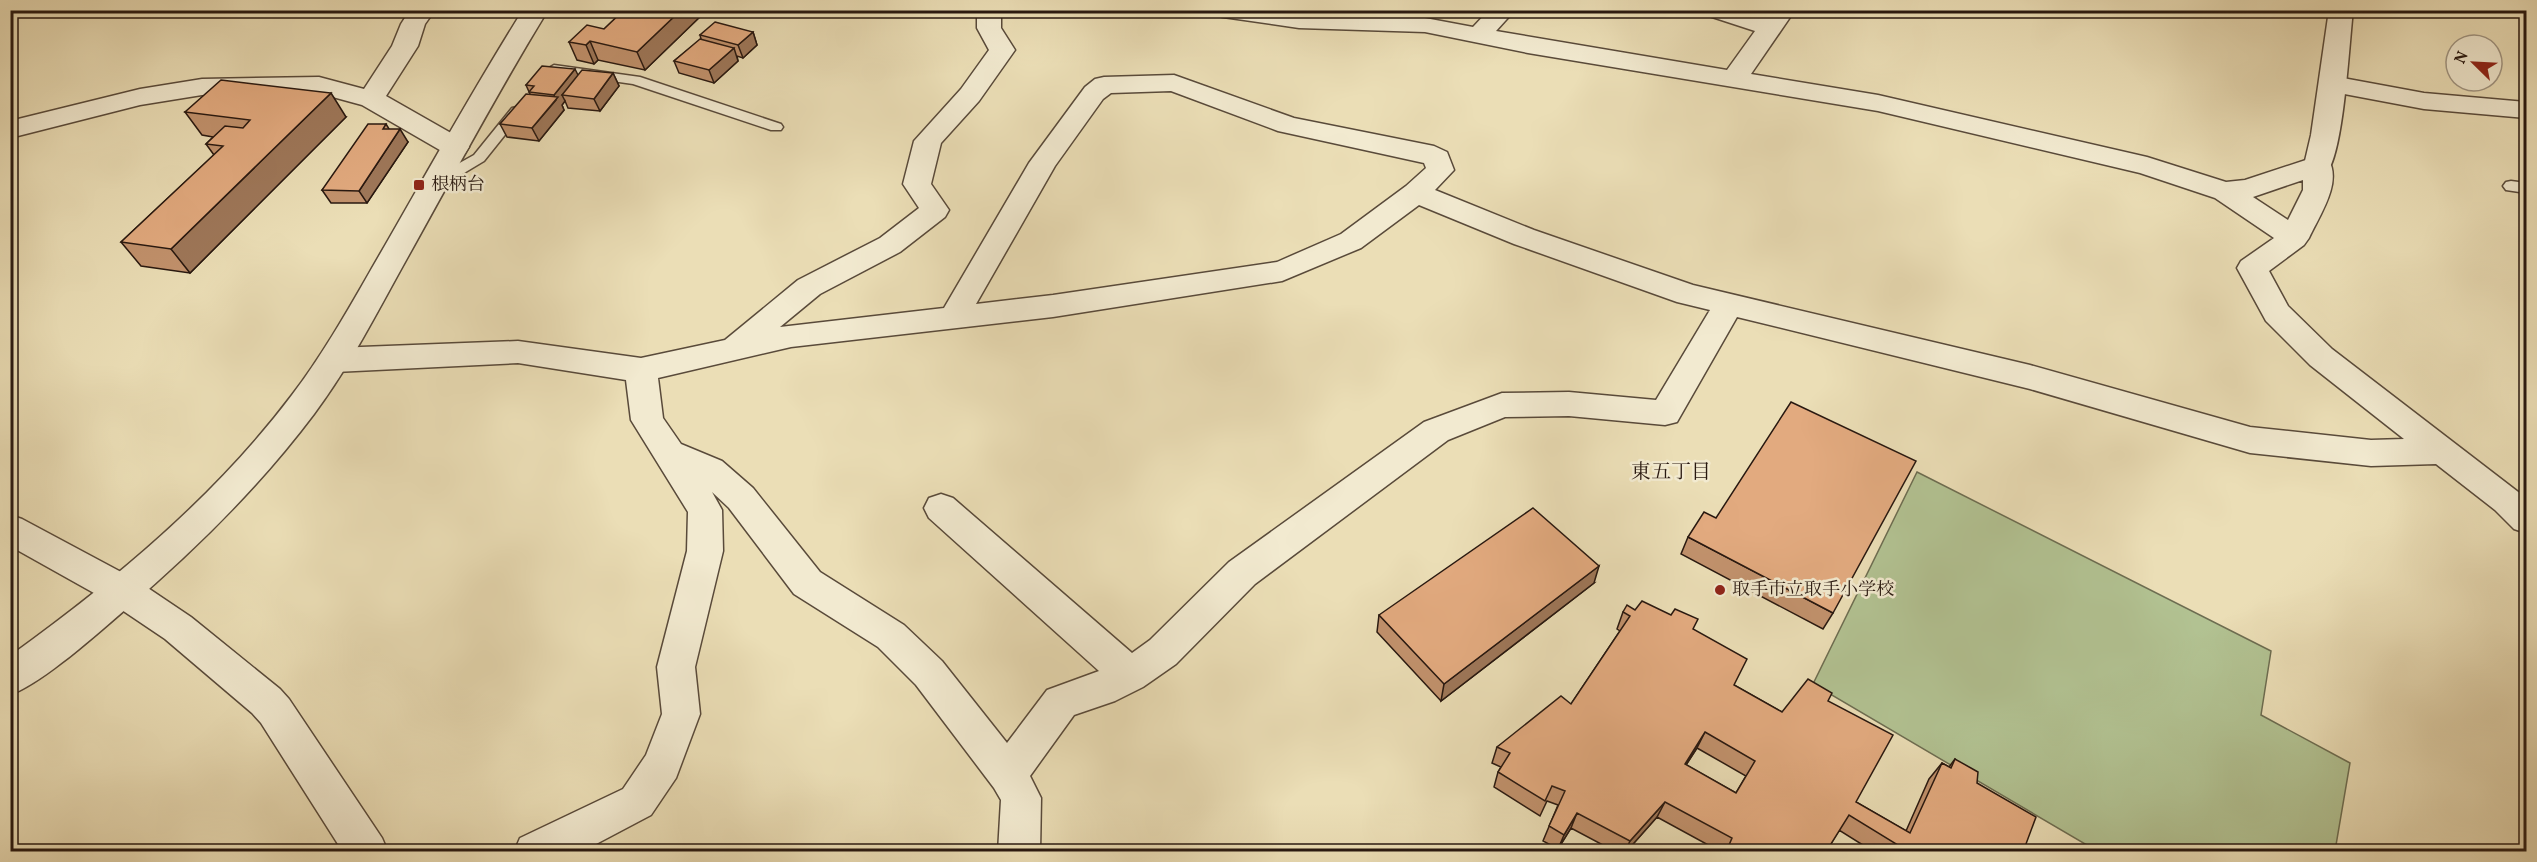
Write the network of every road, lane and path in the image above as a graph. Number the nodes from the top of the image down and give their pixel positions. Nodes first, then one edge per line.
1 (423, 10) edge
2 (536, 10) edge
3 (989, 10) edge
4 (1223, 10) edge
5 (1503, 10) edge
6 (1715, 10) edge
7 (2341, 10) edge
8 (1305, 16) edge
9 (1402, 17) edge
10 (1776, 20) edge
11 (1479, 35) junction
12 (543, 78) edge
13 (1735, 78) junction
14 (2332, 84) junction
15 (529, 96) edge
16 (371, 99) junction
17 (2526, 110) edge
18 (776, 127) dead end
19 (10, 130) edge
20 (455, 147) junction
21 (2318, 165) junction
22 (434, 184) junction
23 (2225, 190) junction
24 (1416, 193) junction
25 (2294, 238) junction
26 (1729, 305) junction
27 (953, 318) junction
28 (730, 351) junction
29 (335, 360) junction
30 (640, 370) junction
31 (2441, 451) junction
32 (667, 453) junction
33 (2520, 505) edge
34 (941, 508) dead end
35 (10, 529) edge
36 (123, 591) junction
37 (1130, 675) junction
38 (10, 678) edge
39 (1008, 775) junction
40 (367, 852) edge
41 (534, 852) edge
42 (1019, 852) edge

1 - 16 street
2 - 20 street
3 - 28 street
4 - 8 street
5 - 11 street
6 - 10 street
7 - 14 street
8 - 9 street
9 - 11 street
10 - 13 street
11 - 13 street
12 - 18 lane
13 - 23 street
14 - 17 street
14 - 21 street
15 - 22 lane
16 - 19 street
16 - 20 street
20 - 22 street
21 - 23 street
21 - 25 street
22 - 29 street
23 - 25 street
24 - 26 street
24 - 27 street
24 - 27 street
25 - 31 street
26 - 31 street
26 - 37 street
27 - 28 street
28 - 30 street
29 - 30 street
29 - 36 street
30 - 32 street
31 - 33 street
32 - 39 street
32 - 41 street
34 - 37 street
35 - 36 street
36 - 38 street
36 - 40 street
37 - 39 street
39 - 42 street

